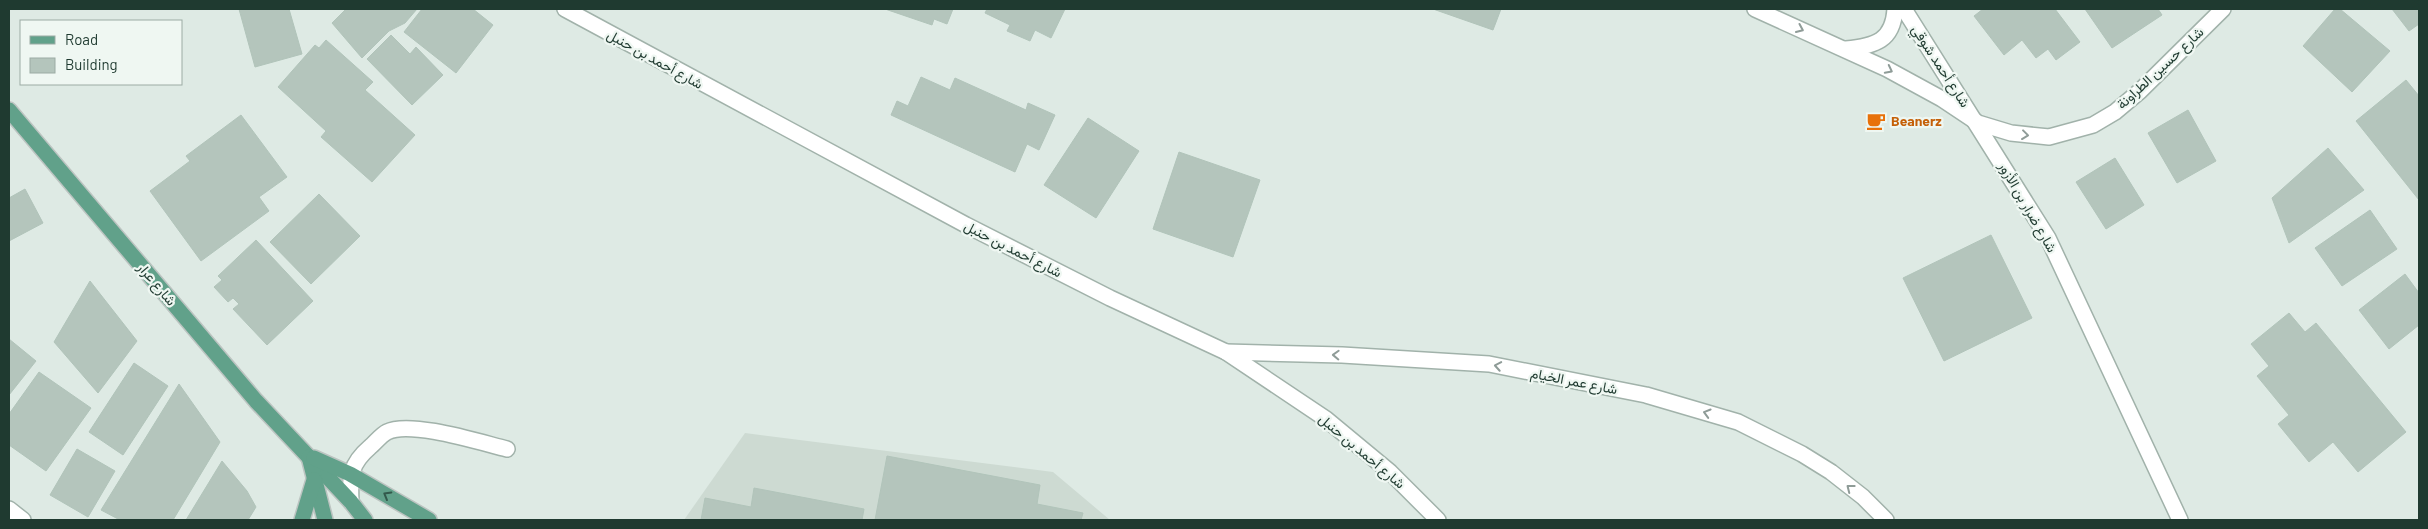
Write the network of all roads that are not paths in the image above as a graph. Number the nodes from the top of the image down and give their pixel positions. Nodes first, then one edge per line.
1 (565, 9) edge
2 (1755, 9) edge
3 (1895, 9) edge
4 (1904, 9) edge
5 (2223, 9) edge
6 (1845, 49) junction
7 (9, 110) edge
8 (1978, 123) junction
9 (1226, 352) junction
10 (507, 449) dead end
11 (308, 456) junction
12 (350, 474) junction
13 (315, 478) junction
14 (351, 502) junction
15 (9, 509) edge
16 (24, 520) edge
17 (302, 520) edge
18 (325, 520) edge
19 (364, 520) edge
20 (429, 520) edge
21 (1438, 520) edge
22 (1886, 520) edge
23 (2180, 520) edge

1 - 9 street, شارع أحمد بن حنبل
2 -> 6 street, شارع ضرار بن الأزور
3 - 6 street
4 - 8 street, شارع أحمد شوقي
8 -> 5 street, شارع حسين الطراونة
6 -> 8 street, شارع ضرار بن الأزور
7 - 11 main road, شارع عرار
8 - 23 street, شارع ضرار بن الأزور
9 - 21 street, شارع أحمد بن حنبل
22 -> 9 street, شارع عمر الخيام
10 - 12 street
11 - 12 main road
11 - 13 main road, شارع عرار
11 - 14 main road, شارع عرار
12 - 14 street
20 -> 12 main road
13 - 17 main road
13 - 18 main road, شارع عرار
14 - 19 main road, شارع عرار
15 - 16 street

